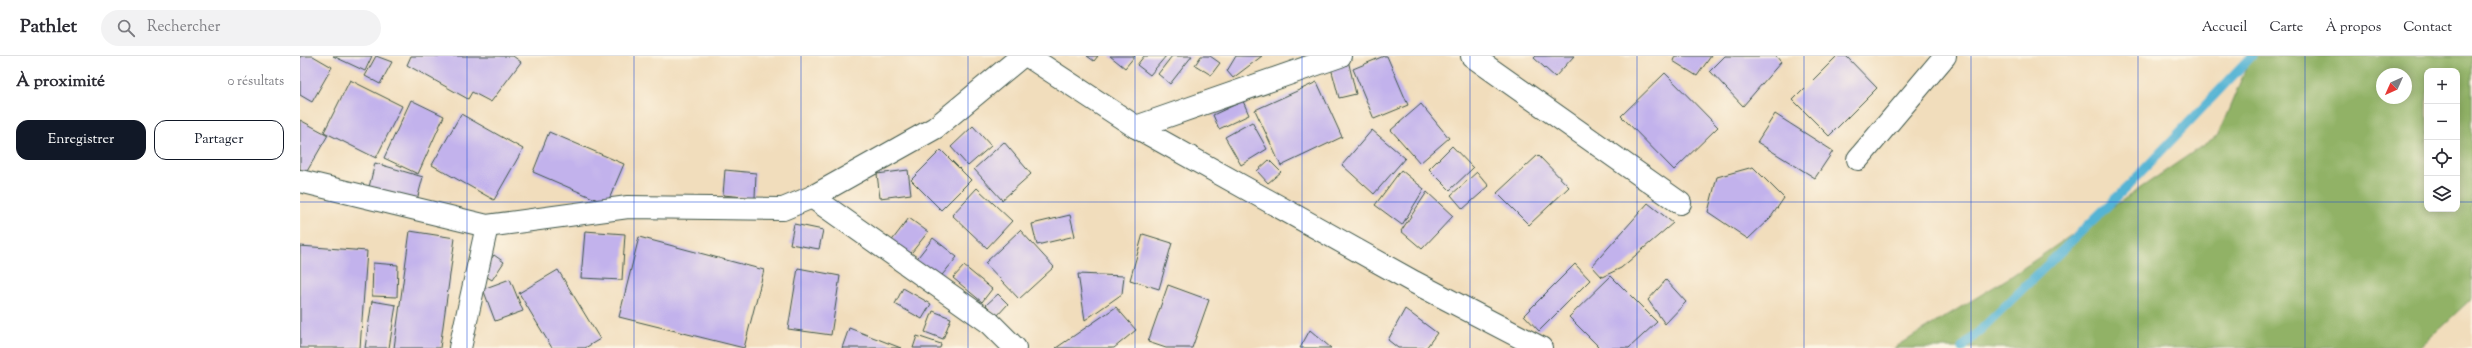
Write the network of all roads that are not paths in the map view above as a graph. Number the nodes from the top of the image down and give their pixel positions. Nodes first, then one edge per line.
1 (1022, 56) edge
2 (1028, 56) edge
3 (1340, 56) edge
4 (1472, 56) edge
5 (1945, 56) edge
6 (1136, 127) junction
7 (1858, 159) dead end
8 (300, 181) edge
9 (812, 197) junction
10 (1680, 203) dead end
11 (487, 226) junction
12 (460, 348) edge
13 (1015, 348) edge
14 (1541, 348) edge

1 - 9 street
2 - 6 street
3 - 6 street
4 - 10 street
5 - 7 street
6 - 14 street
8 - 11 street
9 - 11 street
9 - 13 street
11 - 12 street

